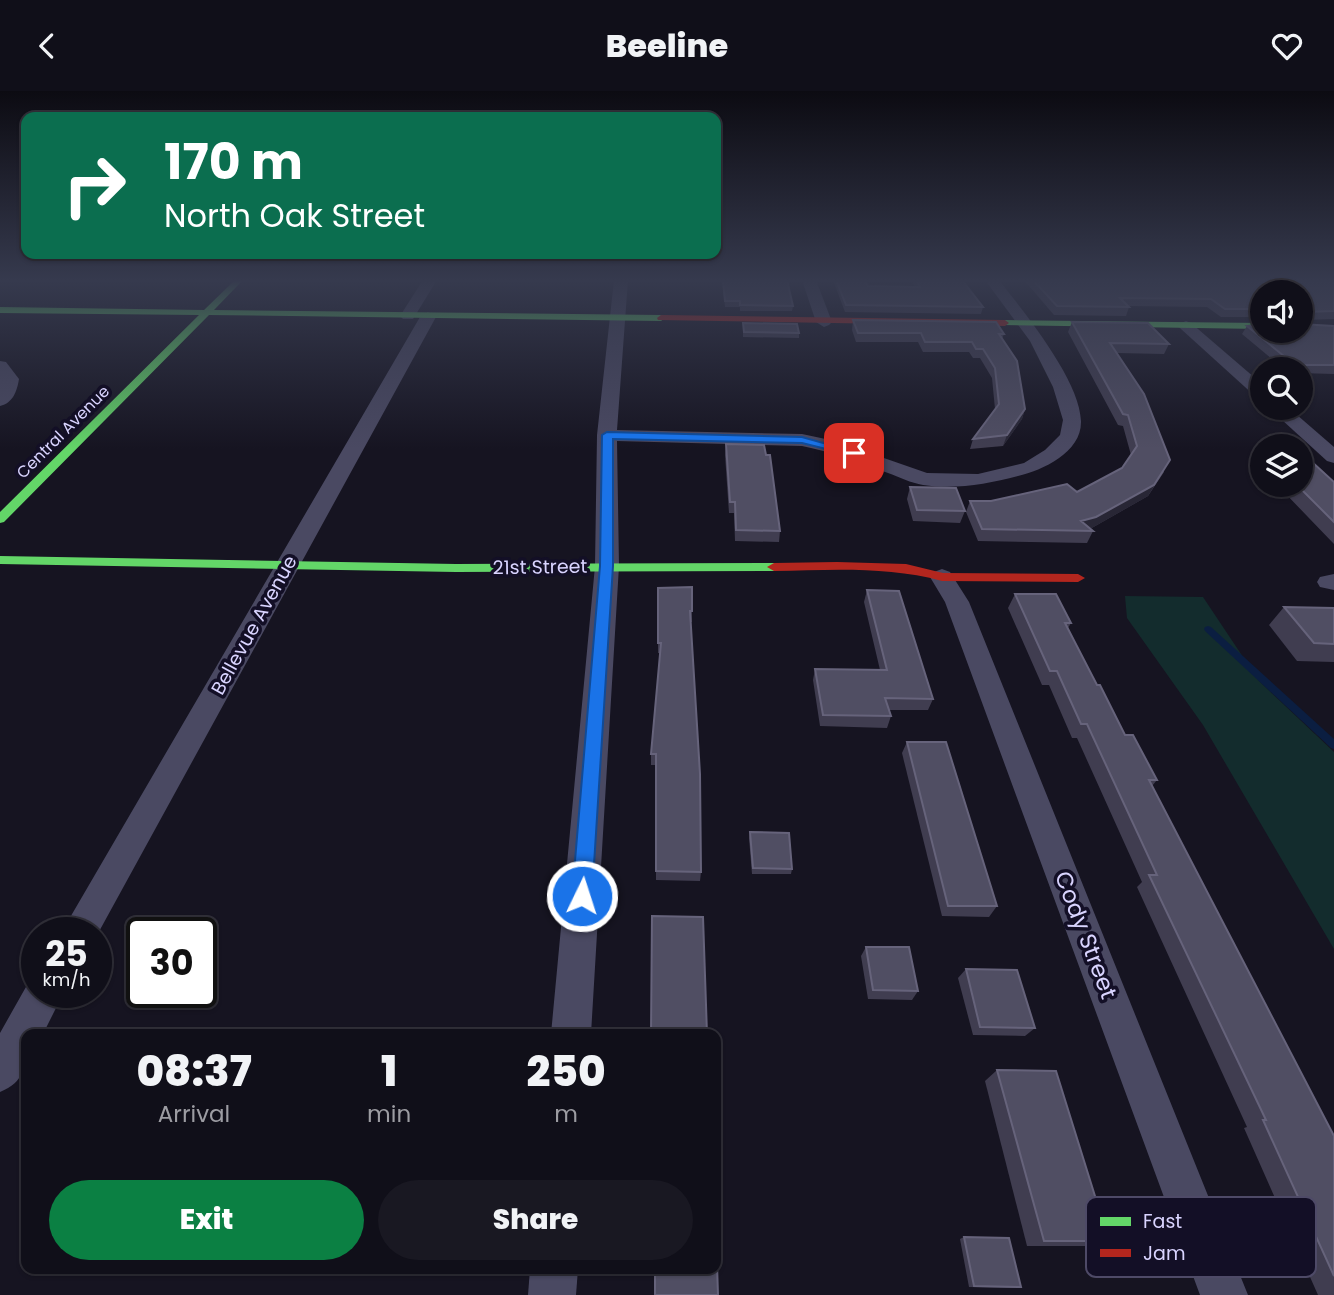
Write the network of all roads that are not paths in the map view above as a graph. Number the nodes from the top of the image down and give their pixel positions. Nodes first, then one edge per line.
1 (182, 336) edge
2 (408, 336) edge
3 (615, 336) edge
4 (1035, 336) edge
5 (1197, 336) edge
6 (0, 366) edge
7 (1250, 383) edge
8 (0, 401) edge
9 (1292, 420) edge
10 (607, 435) junction
11 (1334, 457) edge
12 (0, 519) edge
13 (0, 560) edge
14 (288, 565) junction
15 (607, 566) junction
16 (942, 577) junction
17 (1078, 579) dead end
18 (88, 917) edge
19 (36, 1008) edge
20 (24, 1029) edge
21 (571, 1029) edge
22 (21, 1035) edge
23 (0, 1072) edge
24 (1186, 1197) edge
25 (554, 1274) edge
26 (1217, 1277) edge
27 (552, 1295) edge
28 (1224, 1295) edge

1 - 12 street, Central Avenue
2 - 14 street, Bellevue Avenue
3 - 10 street
4 - 10 street
5 - 7 street
6 - 8 street
9 - 11 street
10 - 15 street
13 - 14 street, 21st Street
14 - 15 street, 21st Street
14 - 18 street, Bellevue Avenue
15 - 16 street, 21st Street
15 - 21 street
16 - 17 street, 21st Street
16 - 24 street, Cody Street
19 - 20 street
22 - 23 street
25 - 27 street
26 - 28 street, Cody Street

